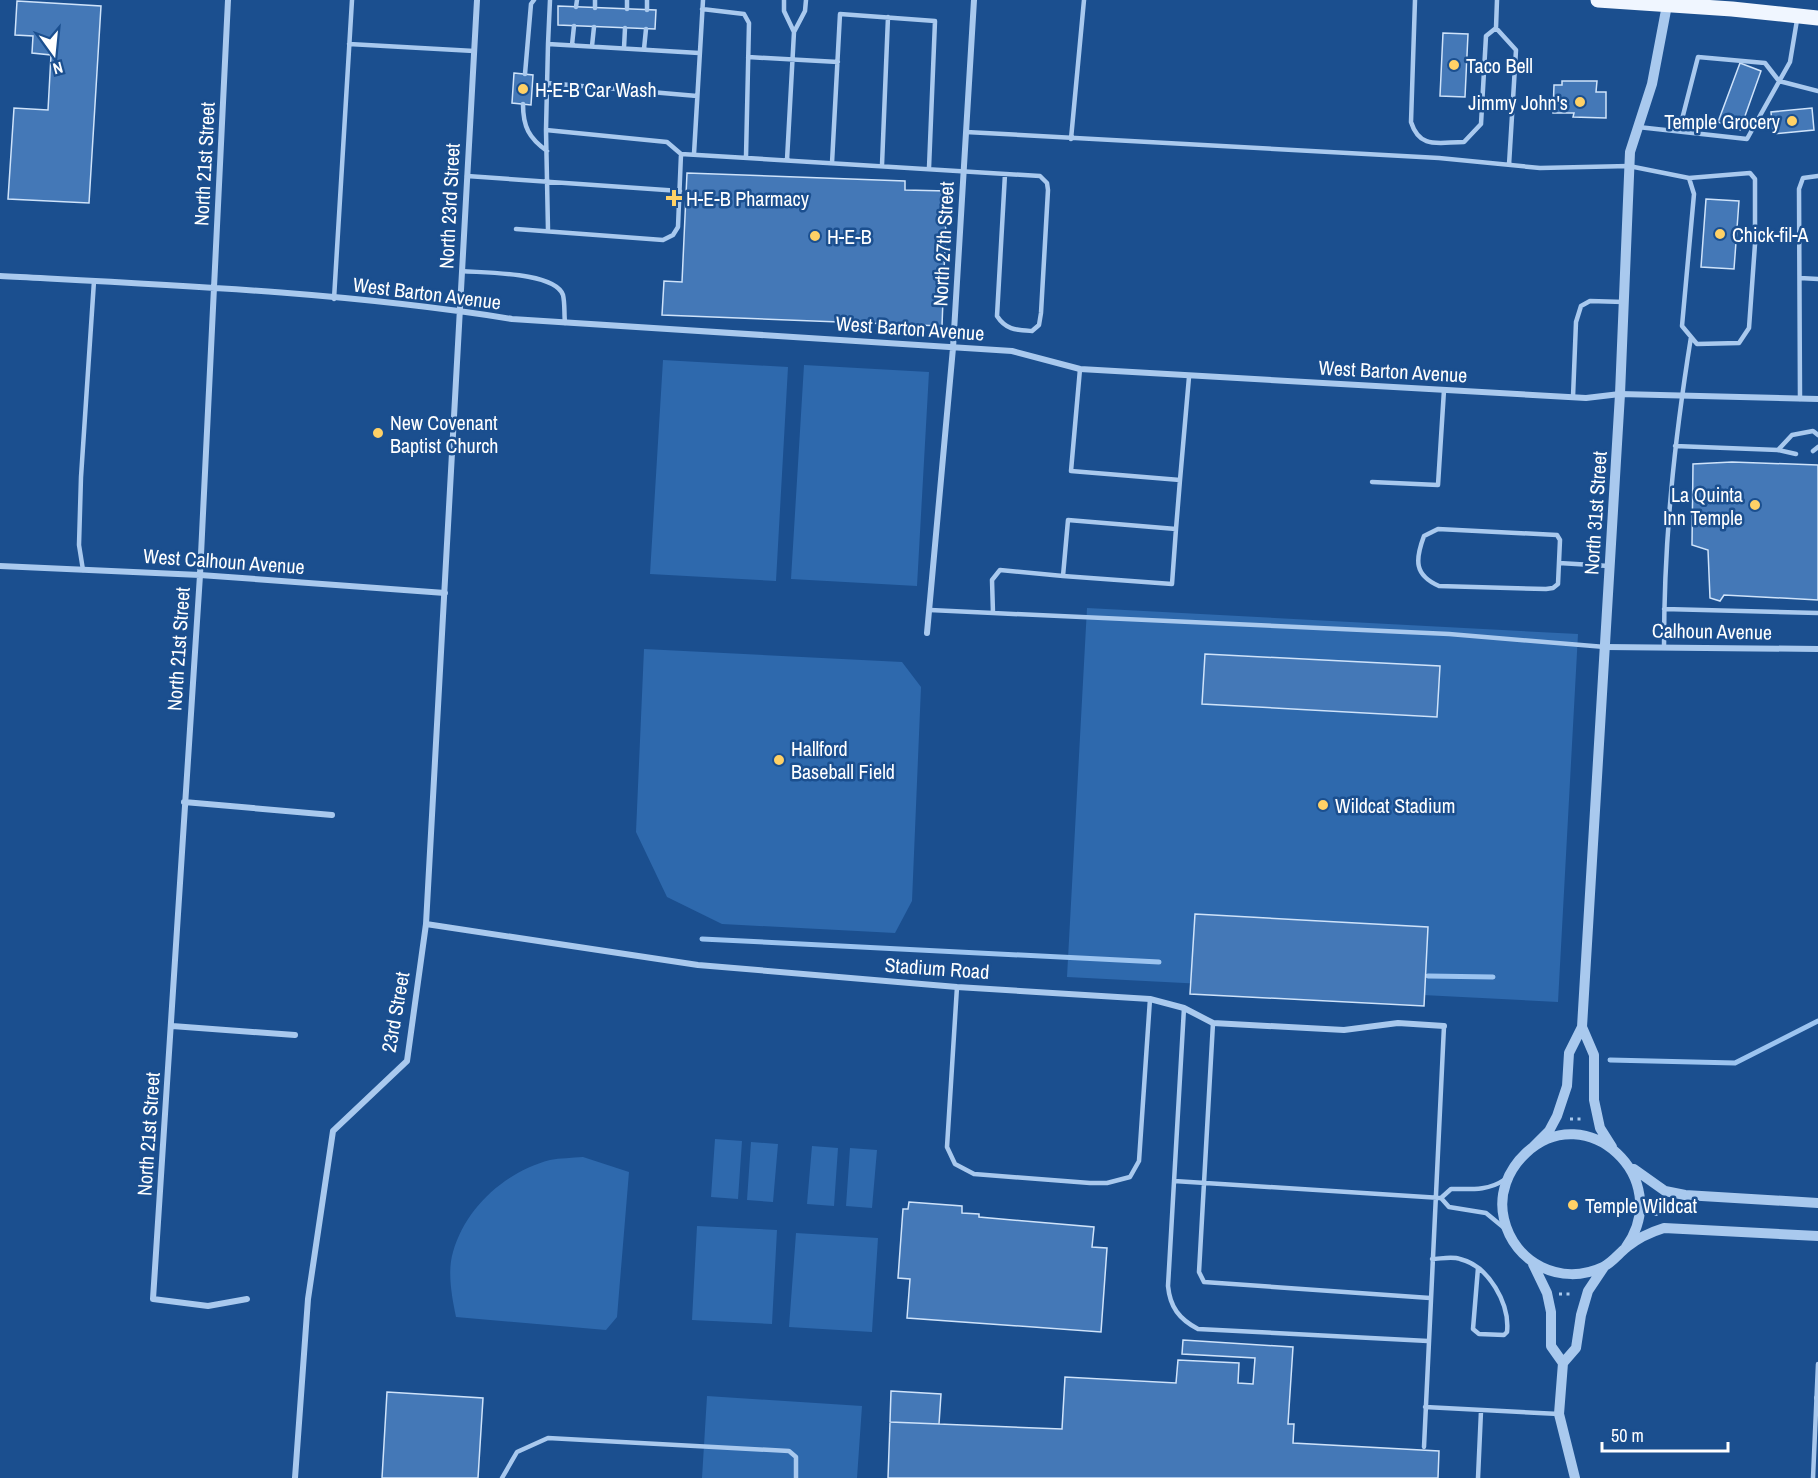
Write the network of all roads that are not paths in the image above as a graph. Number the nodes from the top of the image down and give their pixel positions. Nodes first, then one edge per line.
1 (228, 0) edge
2 (352, 0) edge
3 (477, 0) edge
4 (534, 0) edge
5 (550, 0) edge
6 (577, 0) edge
7 (595, 0) edge
8 (627, 0) edge
9 (648, 0) edge
10 (703, 0) edge
11 (784, 0) edge
12 (806, 0) edge
13 (974, 0) edge
14 (1084, 0) edge
15 (1415, 0) edge
16 (1497, 0) edge
17 (1598, 0) edge
18 (1666, 4) junction
19 (1732, 4) edge
20 (576, 7) dead end
21 (595, 8) dead end
22 (627, 9) dead end
23 (702, 9) junction
24 (647, 10) dead end
25 (888, 17) junction
26 (1797, 17) junction
27 (1818, 18) edge
28 (574, 26) dead end
29 (594, 27) dead end
30 (625, 28) dead end
31 (1496, 28) junction
32 (646, 29) dead end
33 (794, 32) junction
34 (349, 44) junction
35 (548, 44) junction
36 (572, 45) junction
37 (592, 46) junction
38 (624, 48) junction
39 (644, 50) junction
40 (474, 51) junction
41 (699, 53) junction
42 (748, 57) junction
43 (793, 59) junction
44 (838, 62) junction
45 (525, 74) dead end
46 (1779, 81) junction
47 (547, 83) junction
48 (1818, 91) edge
49 (697, 96) junction
50 (523, 104) dead end
51 (1638, 127) junction
52 (546, 130) junction
53 (966, 132) junction
54 (1679, 132) junction
55 (1071, 139) junction
56 (547, 151) junction
57 (681, 154) junction
58 (694, 154) junction
59 (746, 158) junction
60 (787, 160) junction
61 (832, 163) junction
62 (882, 165) junction
63 (1509, 165) junction
64 (1629, 166) junction
65 (929, 168) junction
66 (964, 170) junction
67 (1005, 174) junction
68 (1818, 176) edge
69 (467, 177) junction
70 (1689, 177) junction
71 (548, 183) junction
72 (680, 191) junction
73 (516, 229) dead end
74 (548, 230) junction
75 (462, 271) junction
76 (0, 276) edge
77 (1800, 278) junction
78 (1818, 279) edge
79 (94, 281) junction
80 (214, 288) junction
81 (334, 299) junction
82 (1624, 302) junction
83 (460, 311) junction
84 (565, 323) junction
85 (1691, 337) junction
86 (953, 348) junction
87 (1080, 369) junction
88 (1189, 377) junction
89 (1444, 390) junction
90 (1620, 394) junction
91 (1682, 395) junction
92 (1573, 397) junction
93 (1800, 399) junction
94 (1818, 399) edge
95 (1818, 435) edge
96 (1675, 446) junction
97 (1818, 447) edge
98 (1778, 450) junction
99 (1813, 451) dead end
100 (1796, 454) dead end
101 (1180, 480) junction
102 (1372, 482) dead end
103 (1176, 529) junction
104 (1559, 563) junction
105 (0, 566) edge
106 (1609, 567) junction
107 (83, 570) junction
108 (200, 575) junction
109 (1063, 576) junction
110 (445, 593) junction
111 (1664, 609) junction
112 (930, 610) junction
113 (993, 613) junction
114 (1818, 614) edge
115 (927, 633) dead end
116 (1605, 646) junction
117 (1664, 647) junction
118 (1818, 649) edge
119 (184, 802) junction
120 (332, 815) dead end
121 (426, 924) junction
122 (957, 987) junction
123 (1150, 999) junction
124 (1184, 1008) junction
125 (1213, 1023) junction
126 (172, 1026) junction
127 (1444, 1026) joint
128 (1582, 1028) junction
129 (295, 1035) dead end
130 (1533, 1147) junction
131 (1615, 1151) junction
132 (1628, 1164) junction
133 (1509, 1176) junction
134 (1174, 1181) junction
135 (1204, 1183) junction
136 (1438, 1198) junction
137 (1818, 1203) edge
138 (1507, 1232) junction
139 (1818, 1236) edge
140 (1626, 1247) junction
141 (1432, 1258) junction
142 (1531, 1261) junction
143 (1605, 1266) junction
144 (1478, 1268) junction
145 (1430, 1298) junction
146 (247, 1299) dead end
147 (1428, 1341) junction
148 (1563, 1363) junction
149 (1818, 1364) edge
150 (1818, 1398) edge
151 (1425, 1407) junction
152 (1481, 1411) junction
153 (1559, 1414) junction
154 (1424, 1447) dead end
155 (1816, 1458) edge
156 (295, 1478) edge
157 (502, 1478) edge
158 (796, 1478) edge
159 (1478, 1478) edge
160 (1575, 1478) edge
161 (1813, 1478) edge

1 - 80 street, North 21st Street
2 - 34 lane
3 - 40 street, North 23rd Street
4 - 45 lane
5 - 35 lane
6 - 20 lane
7 - 21 lane
8 - 22 lane
9 - 24 lane
10 - 23 lane
11 - 33 lane
12 - 33 lane
13 - 53 street, North 27th Street
14 - 55 lane
15 - 31 lane
16 - 31 lane
17 - 18 main road
18 - 19 main road
18 - 51 street, North 31st Street
19 - 26 main road
23 - 41 lane
23 - 42 lane
25 - 44 lane
25 - 62 lane
25 - 65 lane
26 - 27 main road
26 - 46 lane
28 - 36 lane
29 - 37 lane
30 - 38 lane
31 - 63 lane
32 - 39 lane
33 - 43 lane
34 - 40 lane
34 - 81 lane
35 - 36 lane
35 - 47 lane
36 - 37 lane
37 - 38 lane
38 - 39 lane
39 - 41 lane
40 - 69 street, North 23rd Street
41 - 49 lane
42 - 43 lane
42 - 59 lane
43 - 44 lane
43 - 60 lane
44 - 61 lane
46 - 48 lane
46 - 54 lane
46 - 54 lane
47 - 49 lane
47 - 52 lane
49 - 58 lane
50 - 56 lane
51 - 54 lane
51 - 64 street, North 31st Street
52 - 56 lane
52 - 57 lane
53 - 55 lane
53 - 66 street, North 27th Street
55 - 63 lane
56 - 71 lane
57 - 58 lane
57 - 72 lane
58 - 59 lane
59 - 60 lane
60 - 61 lane
61 - 62 lane
62 - 65 lane
63 - 64 lane
64 - 70 lane
64 - 82 street, North 31st Street
65 - 66 lane
66 - 67 lane
66 - 86 street, North 27th Street
67 - 67 lane
68 - 77 lane
69 - 71 lane
69 - 75 street, North 23rd Street
70 - 85 lane
70 - 85 lane
71 - 72 lane
71 - 74 lane
72 - 74 lane
73 - 74 lane
75 - 83 street, North 23rd Street
75 - 84 lane
76 - 79 street, West Barton Avenue
77 - 78 lane
77 - 93 lane
79 - 80 street, West Barton Avenue
79 - 107 lane
80 - 81 street, West Barton Avenue
80 - 108 street, North 21st Street
81 - 83 street, West Barton Avenue
82 - 90 street, North 31st Street
82 - 92 lane
83 - 84 street, West Barton Avenue
83 - 110 street, North 23rd Street
84 - 86 street, West Barton Avenue
85 - 91 lane
86 - 87 street, West Barton Avenue
86 - 112 street, North 27th Street
87 - 88 street, West Barton Avenue
87 - 101 lane
88 - 89 street, West Barton Avenue
88 - 101 lane
89 - 92 street, West Barton Avenue
89 - 102 lane
90 - 91 street, West Barton Avenue
90 - 92 street, West Barton Avenue
90 - 106 street, North 31st Street
91 - 93 street, West Barton Avenue
91 - 96 lane
93 - 94 street, West Barton Avenue
95 - 98 lane
96 - 98 lane
96 - 111 lane
97 - 99 lane
98 - 100 lane
101 - 103 lane
103 - 109 lane
103 - 109 lane
104 - 104 lane
104 - 106 lane
105 - 107 street, West Calhoun Avenue
106 - 116 street, North 31st Street
107 - 108 street, West Calhoun Avenue
108 - 110 street, West Calhoun Avenue
108 - 119 street, North 21st Street
109 - 113 lane
110 - 121 street, 23rd Street
111 - 114 lane
111 - 117 lane
112 - 113 lane
112 - 115 street, North 27th Street
113 - 116 lane
116 - 117 street, Calhoun Avenue
116 - 128 street, North 31st Street
117 - 118 street, Calhoun Avenue
119 - 120 street
119 - 126 street, North 21st Street
121 - 122 street, Stadium Road
121 - 156 street, 23rd Street
122 - 123 street, Stadium Road
122 - 123 lane
123 - 124 street, Stadium Road
124 - 125 street, Stadium Road
124 - 134 lane
125 - 127 street, Stadium Road
125 - 135 lane
126 - 129 street
126 - 146 street, North 21st Street
127 - 136 lane
128 - 130 street, North 31st Street
128 - 131 street, North 31st Street
130 - 131 street
130 - 133 street
131 - 132 street
132 - 137 street
132 - 140 street
133 - 136 lane
133 - 138 street
134 - 135 lane
134 - 147 lane
135 - 136 lane
135 - 145 lane
136 - 138 lane
136 - 141 lane
138 - 142 street
139 - 140 street
140 - 143 street
141 - 144 lane
141 - 145 lane
142 - 143 street
142 - 148 street
143 - 148 street
144 - 144 lane
145 - 147 lane
147 - 151 lane
148 - 153 street
149 - 150 lane
150 - 155 lane
151 - 152 lane
151 - 154 lane
152 - 153 lane
152 - 159 lane
153 - 160 street
155 - 161 lane
157 - 158 lane

